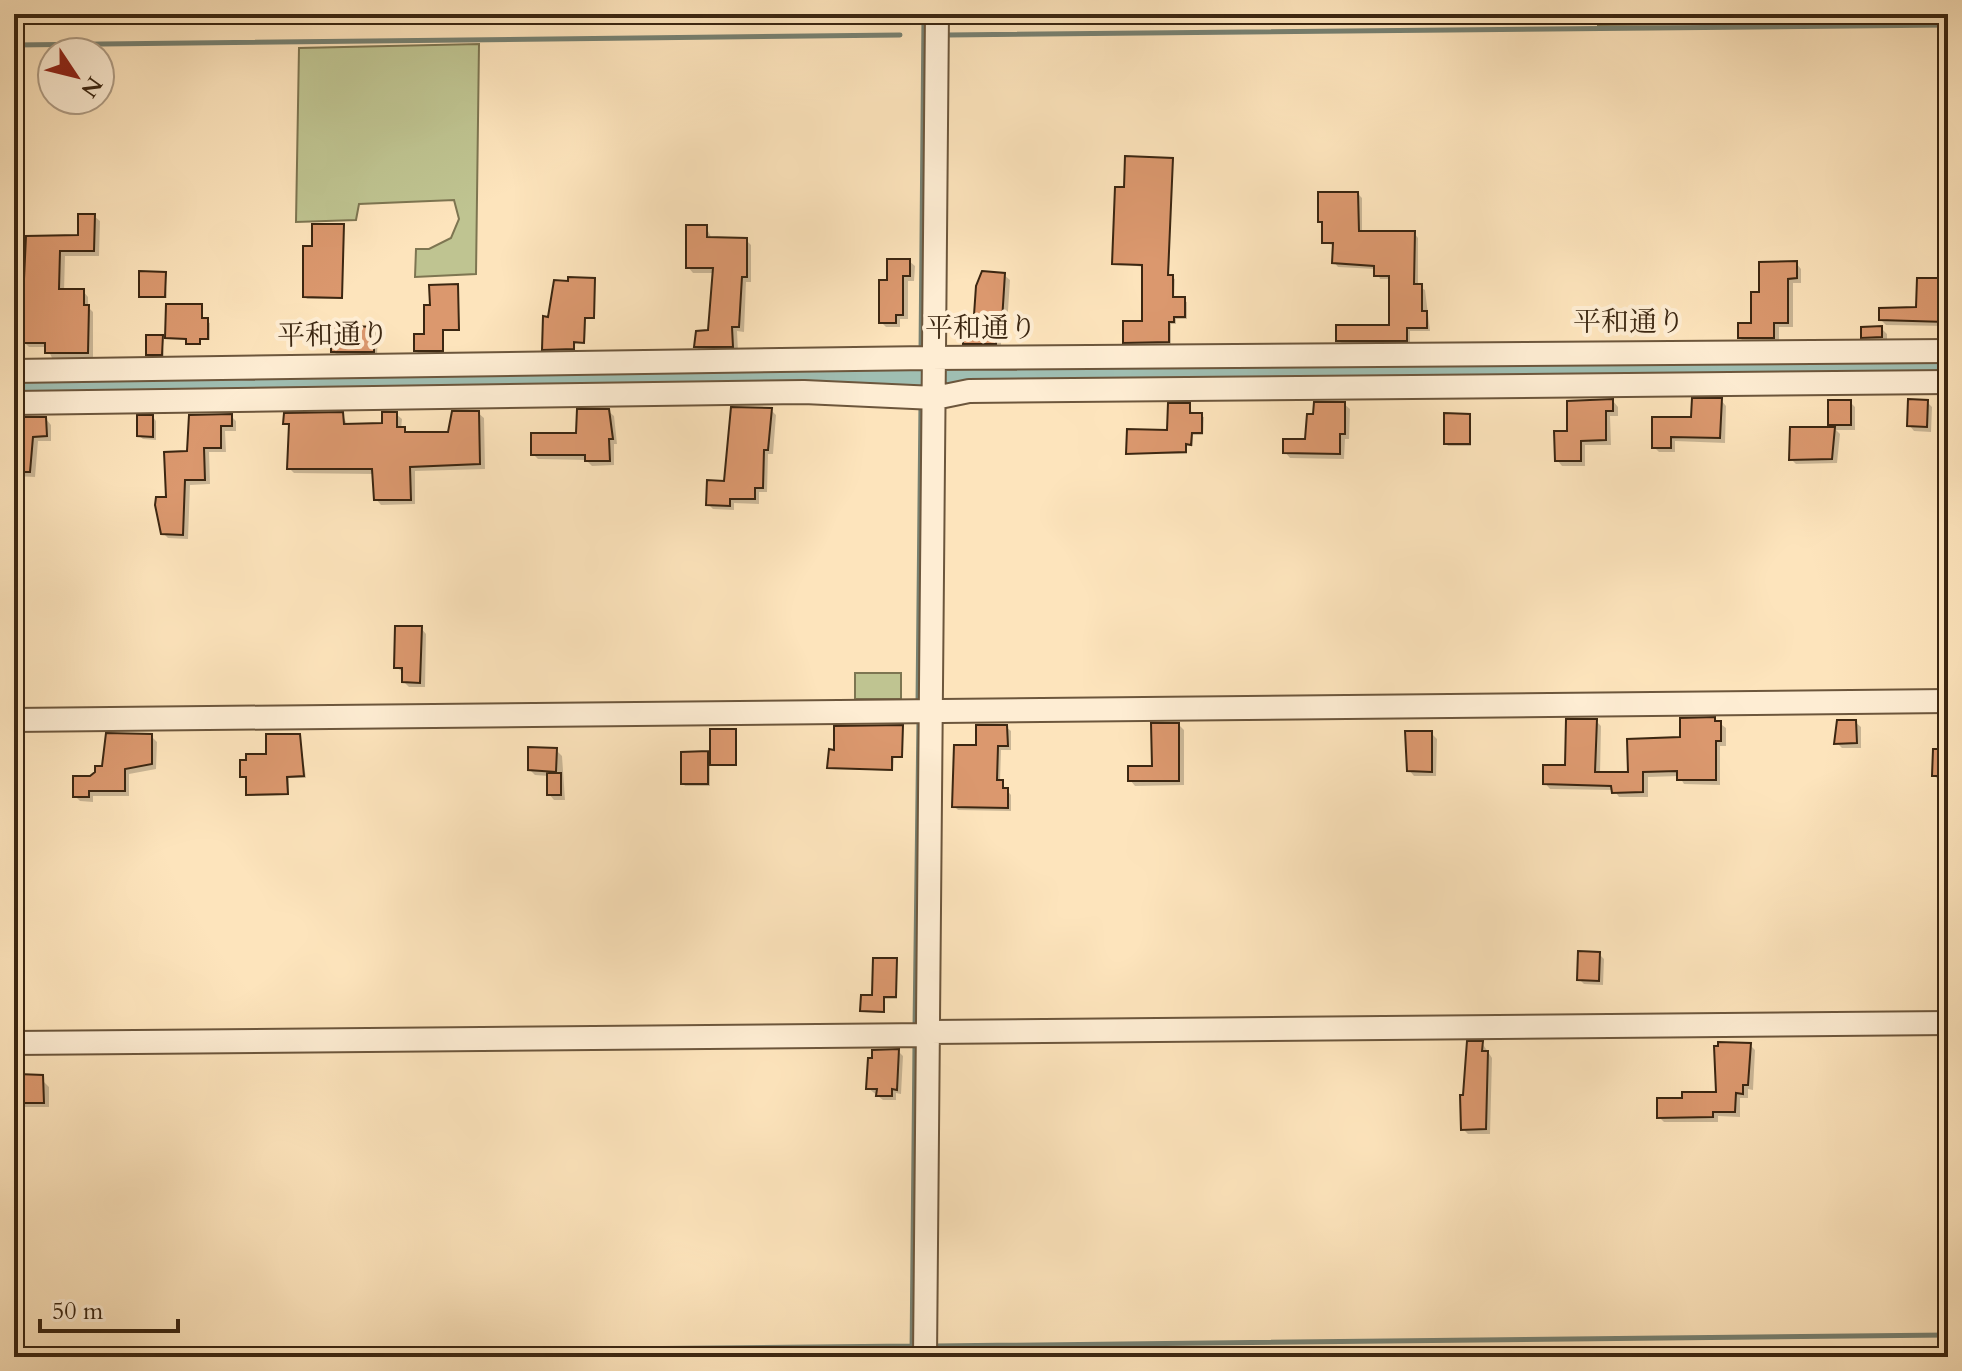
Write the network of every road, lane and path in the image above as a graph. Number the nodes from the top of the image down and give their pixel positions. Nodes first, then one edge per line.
1 (937, 14) edge
2 (1948, 351) edge
3 (928, 360) junction
4 (14, 371) edge
5 (1948, 382) edge
6 (927, 396) junction
7 (14, 403) edge
8 (1948, 701) edge
9 (922, 712) junction
10 (14, 720) edge
11 (1948, 1023) edge
12 (923, 1034) junction
13 (14, 1043) edge
14 (925, 1357) edge

1 - 3 street
2 - 3 street, 平和通り
3 - 4 street, 平和通り
3 - 6 street
5 - 6 street
6 - 7 street
6 - 9 street
8 - 9 street
9 - 10 street
9 - 12 street
11 - 12 street
12 - 13 street
12 - 14 street

